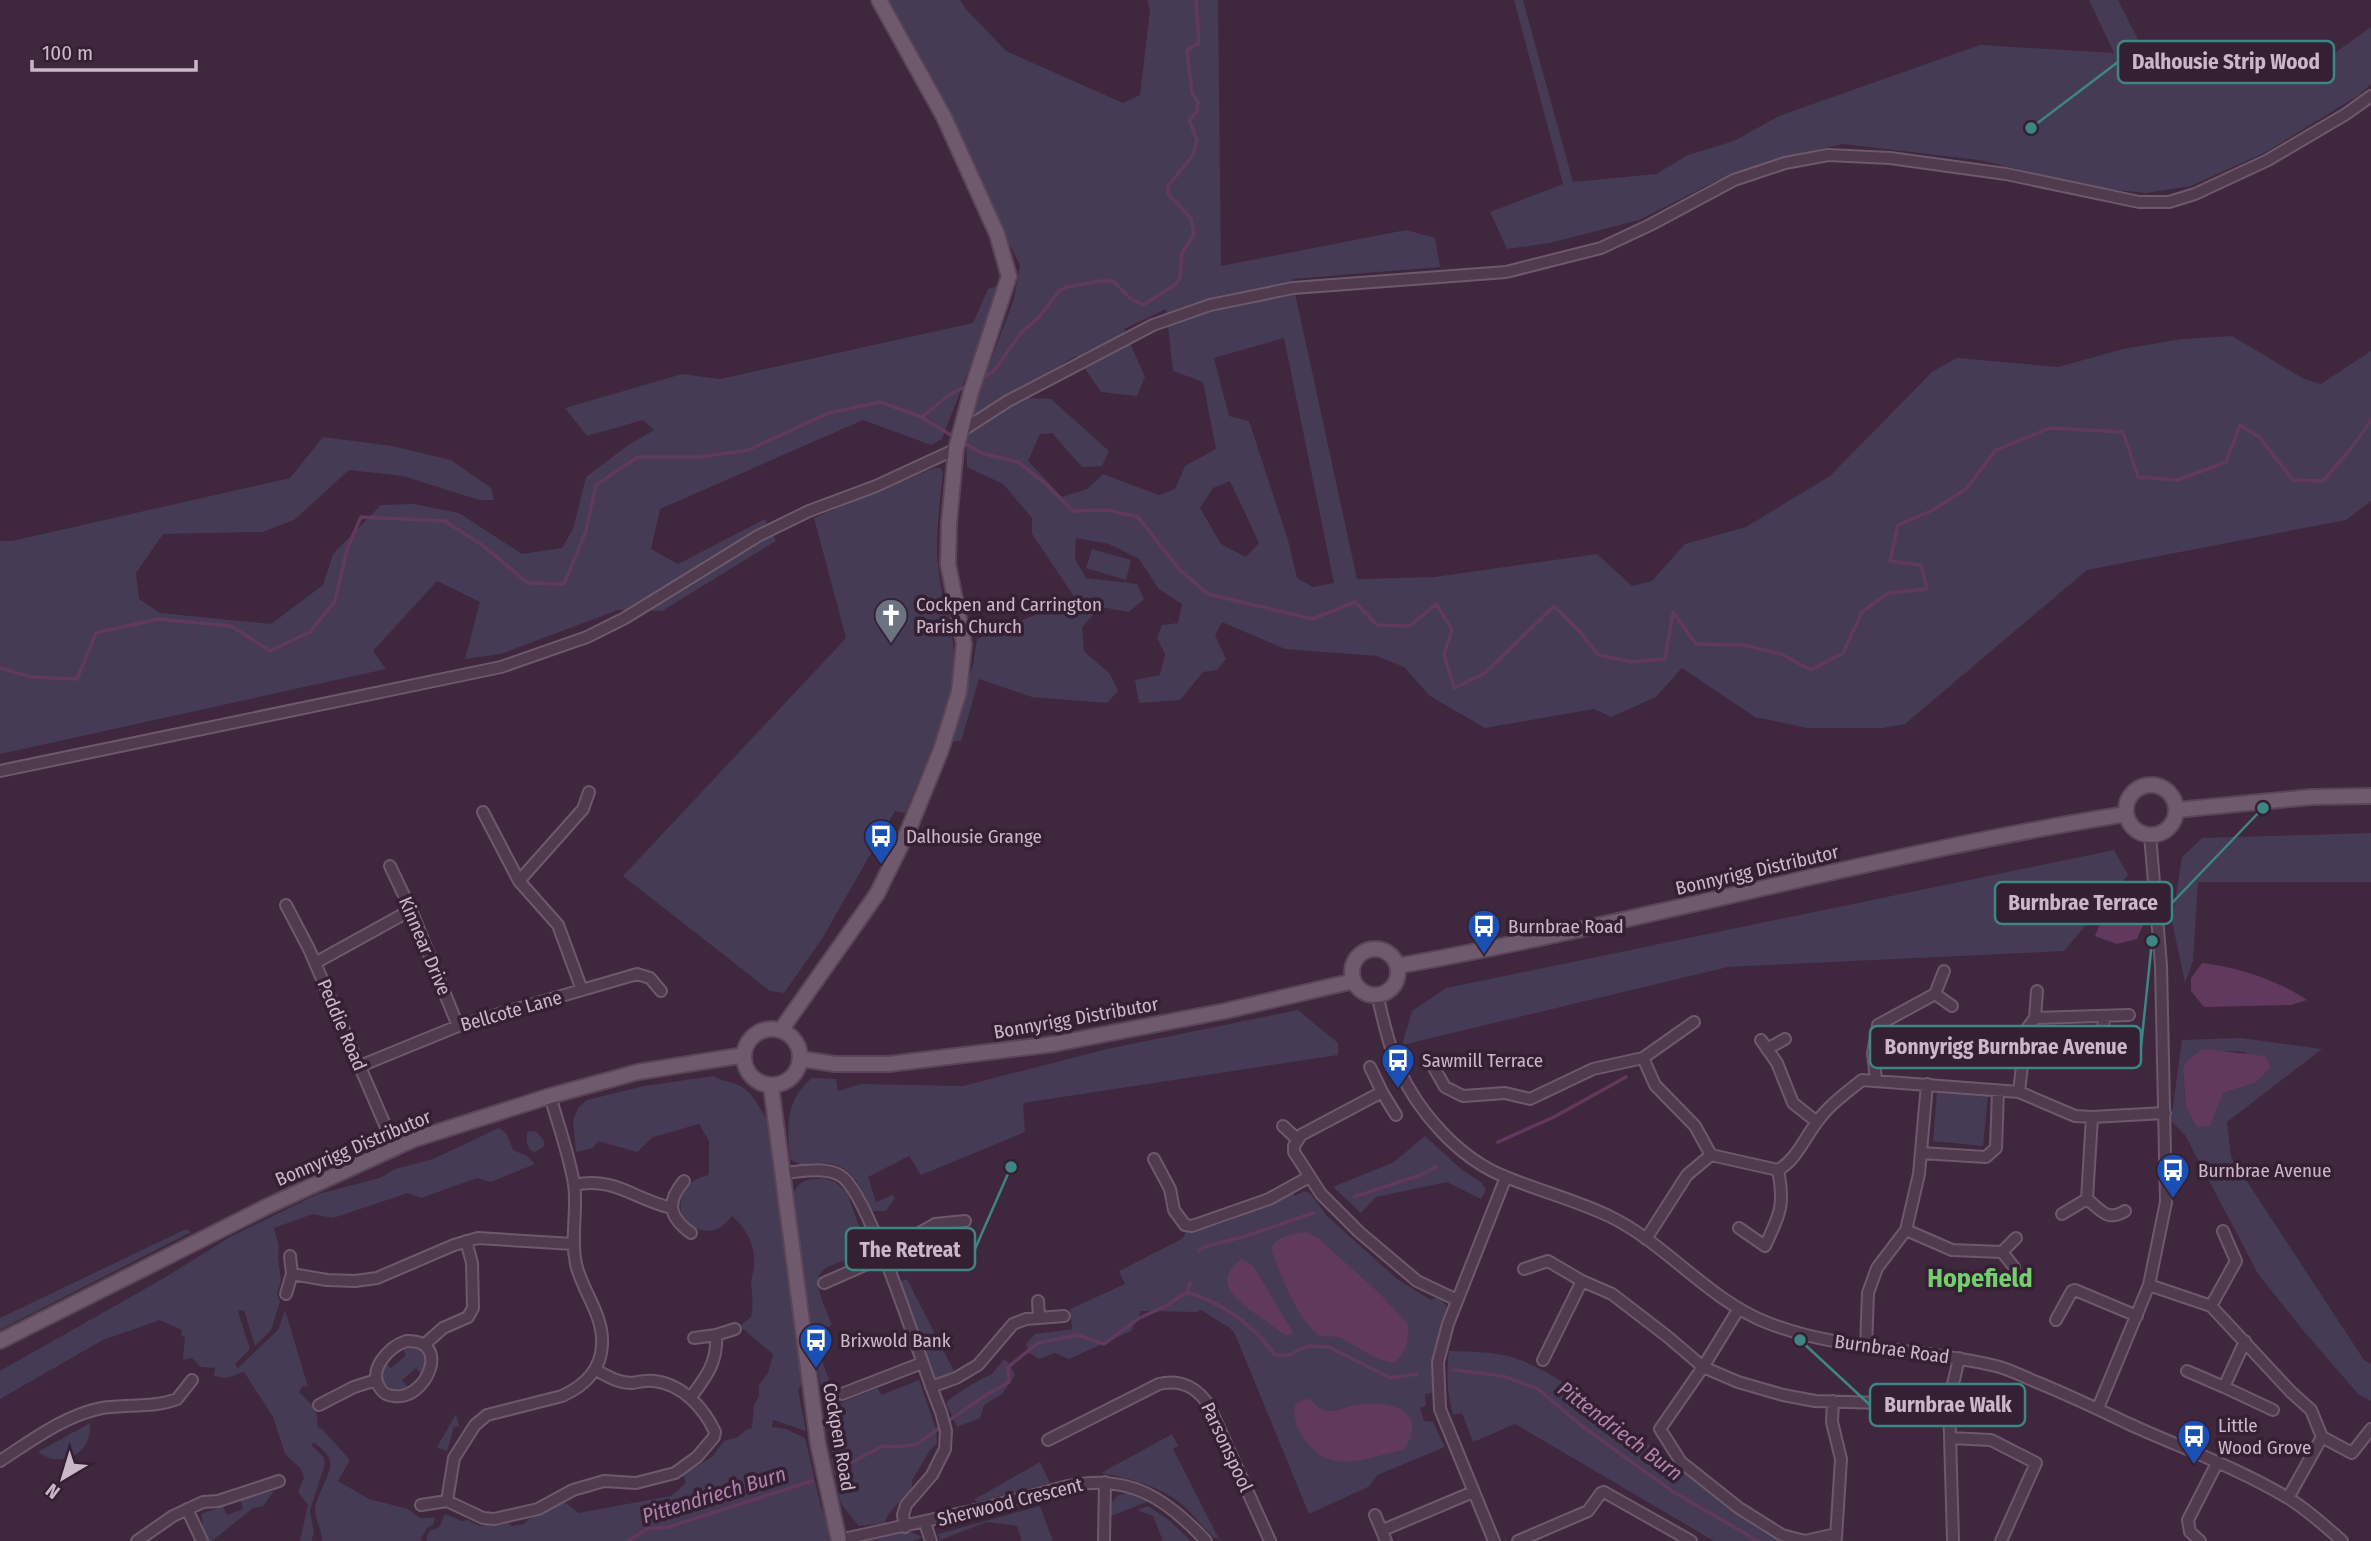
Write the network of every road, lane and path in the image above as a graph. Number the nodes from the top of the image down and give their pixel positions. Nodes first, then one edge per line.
1 (879, 0) edge
2 (2371, 96) edge
3 (960, 432) junction
4 (956, 449) junction
5 (0, 771) edge
6 (589, 792) dead end
7 (2371, 796) edge
8 (2176, 810) junction
9 (483, 811) dead end
10 (2126, 814) junction
11 (2150, 835) junction
12 (390, 866) dead end
13 (519, 881) junction
14 (286, 905) dead end
15 (411, 910) junction
16 (315, 963) junction
17 (1397, 966) junction
18 (1944, 971) dead end
19 (1354, 981) junction
20 (582, 990) junction
21 (2037, 990) dead end
22 (661, 991) dead end
23 (1377, 994) junction
24 (1935, 994) junction
25 (1952, 1006) dead end
26 (2129, 1015) dead end
27 (2103, 1016) junction
28 (2035, 1018) junction
29 (1694, 1022) dead end
30 (458, 1026) junction
31 (781, 1030) junction
32 (1785, 1039) dead end
33 (2105, 1040) dead end
34 (744, 1055) junction
35 (1643, 1058) junction
36 (801, 1059) junction
37 (360, 1066) junction
38 (1433, 1066) dead end
39 (1370, 1067) dead end
40 (1876, 1079) junction
41 (1927, 1084) junction
42 (771, 1086) junction
43 (1998, 1090) junction
44 (1382, 1092) junction
45 (2019, 1092) junction
46 (550, 1096) junction
47 (2165, 1113) junction
48 (1396, 1115) dead end
49 (2092, 1117) junction
50 (1817, 1122) junction
51 (1283, 1126) dead end
52 (1297, 1139) junction
53 (395, 1148) junction
54 (1922, 1153) junction
55 (1711, 1155) junction
56 (1154, 1159) dead end
57 (1777, 1170) junction
58 (783, 1173) junction
59 (1309, 1177) junction
60 (1506, 1177) junction
61 (684, 1181) dead end
62 (574, 1185) junction
63 (2087, 1199) junction
64 (672, 1208) junction
65 (2125, 1211) dead end
66 (2062, 1214) dead end
67 (965, 1221) dead end
68 (1739, 1228) dead end
69 (1906, 1230) junction
70 (2222, 1231) dead end
71 (691, 1233) dead end
72 (2016, 1238) dead end
73 (1646, 1239) junction
74 (466, 1241) junction
75 (573, 1244) junction
76 (2002, 1252) junction
77 (290, 1256) dead end
78 (884, 1257) junction
79 (2014, 1267) dead end
80 (1524, 1269) dead end
81 (292, 1274) junction
82 (1582, 1281) junction
83 (824, 1283) dead end
84 (2149, 1286) junction
85 (286, 1294) dead end
86 (1457, 1300) junction
87 (1038, 1301) dead end
88 (2211, 1306) junction
89 (1738, 1310) junction
90 (1064, 1316) dead end
91 (2137, 1316) junction
92 (1039, 1317) junction
93 (2056, 1320) dead end
94 (734, 1329) dead end
95 (716, 1335) junction
96 (694, 1338) dead end
97 (0, 1341) edge
98 (2245, 1341) junction
99 (424, 1345) junction
100 (1866, 1348) junction
101 (1959, 1358) junction
102 (1543, 1360) dead end
103 (922, 1363) junction
104 (1703, 1367) junction
105 (596, 1370) junction
106 (2188, 1371) dead end
107 (192, 1380) dead end
108 (376, 1380) junction
109 (931, 1387) junction
110 (2224, 1387) junction
111 (842, 1394) dead end
112 (691, 1397) junction
113 (1833, 1401) junction
114 (1882, 1403) dead end
115 (319, 1405) dead end
116 (2098, 1408) junction
117 (2273, 1410) dead end
118 (2371, 1429) edge
119 (2322, 1437) junction
120 (1950, 1438) junction
121 (1048, 1440) dead end
122 (0, 1461) edge
123 (2217, 1463) junction
124 (279, 1482) dead end
125 (1105, 1482) junction
126 (1473, 1492) junction
127 (2288, 1498) junction
128 (447, 1502) junction
129 (421, 1506) dead end
130 (187, 1510) junction
131 (1375, 1515) dead end
132 (925, 1522) junction
133 (905, 1527) junction
134 (1385, 1536) edge
135 (1677, 1538) edge
136 (1836, 1538) edge
137 (1953, 1539) dead end
138 (137, 1541) edge
139 (202, 1541) edge
140 (839, 1541) edge
141 (931, 1541) edge
142 (1104, 1541) edge
143 (1206, 1541) edge
144 (1270, 1541) edge
145 (1494, 1541) edge
146 (1518, 1541) edge
147 (1691, 1541) edge
148 (2001, 1541) edge
149 (2200, 1541) edge
150 (2342, 1541) edge

1 - 3 main road
2 - 3 street
3 - 4 main road
4 - 5 street
4 - 31 main road
6 - 13 street
7 - 8 main road
8 - 10 main road
8 - 11 main road
9 - 13 street
10 - 11 main road
10 - 17 main road, Bonnyrigg Distributor
11 - 47 street
12 - 15 street, Kinnear Drive
13 - 20 street
14 - 16 street, Peddie Road
15 - 16 street
15 - 30 street, Kinnear Drive
16 - 37 street, Peddie Road
17 - 19 main road
17 - 23 main road
18 - 24 street
19 - 23 main road
19 - 36 main road, Bonnyrigg Distributor
20 - 22 street, Bellcote Lane
20 - 30 street, Bellcote Lane
21 - 28 street
23 - 60 street, Burnbrae Road
24 - 25 street
24 - 40 street
26 - 27 street
27 - 28 street
27 - 33 street
28 - 45 street
29 - 35 street
30 - 37 street, Bellcote Lane
31 - 34 main road
31 - 36 main road
32 - 50 street
34 - 42 main road
34 - 46 main road, Bonnyrigg Distributor
35 - 38 street
35 - 55 street
36 - 42 main road
37 - 53 street, Peddie Road
39 - 44 street
40 - 41 street
40 - 50 street
41 - 43 street
41 - 54 street
42 - 58 main road, Cockpen Road
43 - 45 street
43 - 54 street
44 - 48 street
44 - 52 street
45 - 49 street
46 - 53 main road, Bonnyrigg Distributor
46 - 62 street
47 - 49 street
47 - 84 street
49 - 63 street
50 - 57 street
51 - 52 street
52 - 59 street
53 - 97 main road, Bonnyrigg Distributor
54 - 69 street
55 - 57 street
55 - 73 street
56 - 59 street
57 - 68 street
58 - 78 street
58 - 140 main road, Cockpen Road
59 - 86 street
60 - 73 street, Burnbrae Road
60 - 86 street
61 - 64 street
62 - 64 street
62 - 75 street
63 - 65 street
63 - 66 street
64 - 71 street
67 - 78 street
69 - 76 street
69 - 100 street
70 - 88 street
72 - 76 street
73 - 89 street, Burnbrae Road
74 - 75 street
74 - 81 street
74 - 99 street
75 - 105 street
76 - 79 street
77 - 81 street
78 - 83 street
78 - 103 street
80 - 82 street
81 - 85 street
82 - 102 street
82 - 104 street
84 - 88 street
84 - 91 street
86 - 126 street
87 - 92 street
88 - 98 street
89 - 100 street, Burnbrae Road
89 - 104 street
90 - 92 street
91 - 93 street
91 - 116 street
92 - 109 street
94 - 95 street
95 - 96 street
95 - 112 street
98 - 110 street
98 - 119 street
99 - 108 street
99 - 108 street
100 - 101 street, Burnbrae Road
101 - 116 street, Burnbrae Road
101 - 120 street
103 - 109 street
103 - 111 street
104 - 113 street
104 - 136 street
105 - 112 street
105 - 128 street
106 - 110 street
107 - 122 street
108 - 115 street
109 - 133 street
110 - 117 street
112 - 128 street
113 - 114 street
113 - 136 street
116 - 123 street, Burnbrae Road
118 - 119 street
119 - 127 street
120 - 137 street
120 - 148 street
121 - 144 street, Parsonspool
123 - 127 street, Burnbrae Road
123 - 149 street
124 - 130 street
125 - 132 street, Sherwood Crescent
125 - 142 street
125 - 143 street, Sherwood Crescent
126 - 134 street
126 - 145 street
127 - 150 street, Burnbrae Road
128 - 129 street
130 - 138 street
130 - 139 street
131 - 134 street
132 - 133 street, Sherwood Crescent
132 - 141 street
133 - 140 street, Sherwood Crescent
135 - 146 street
135 - 147 street

